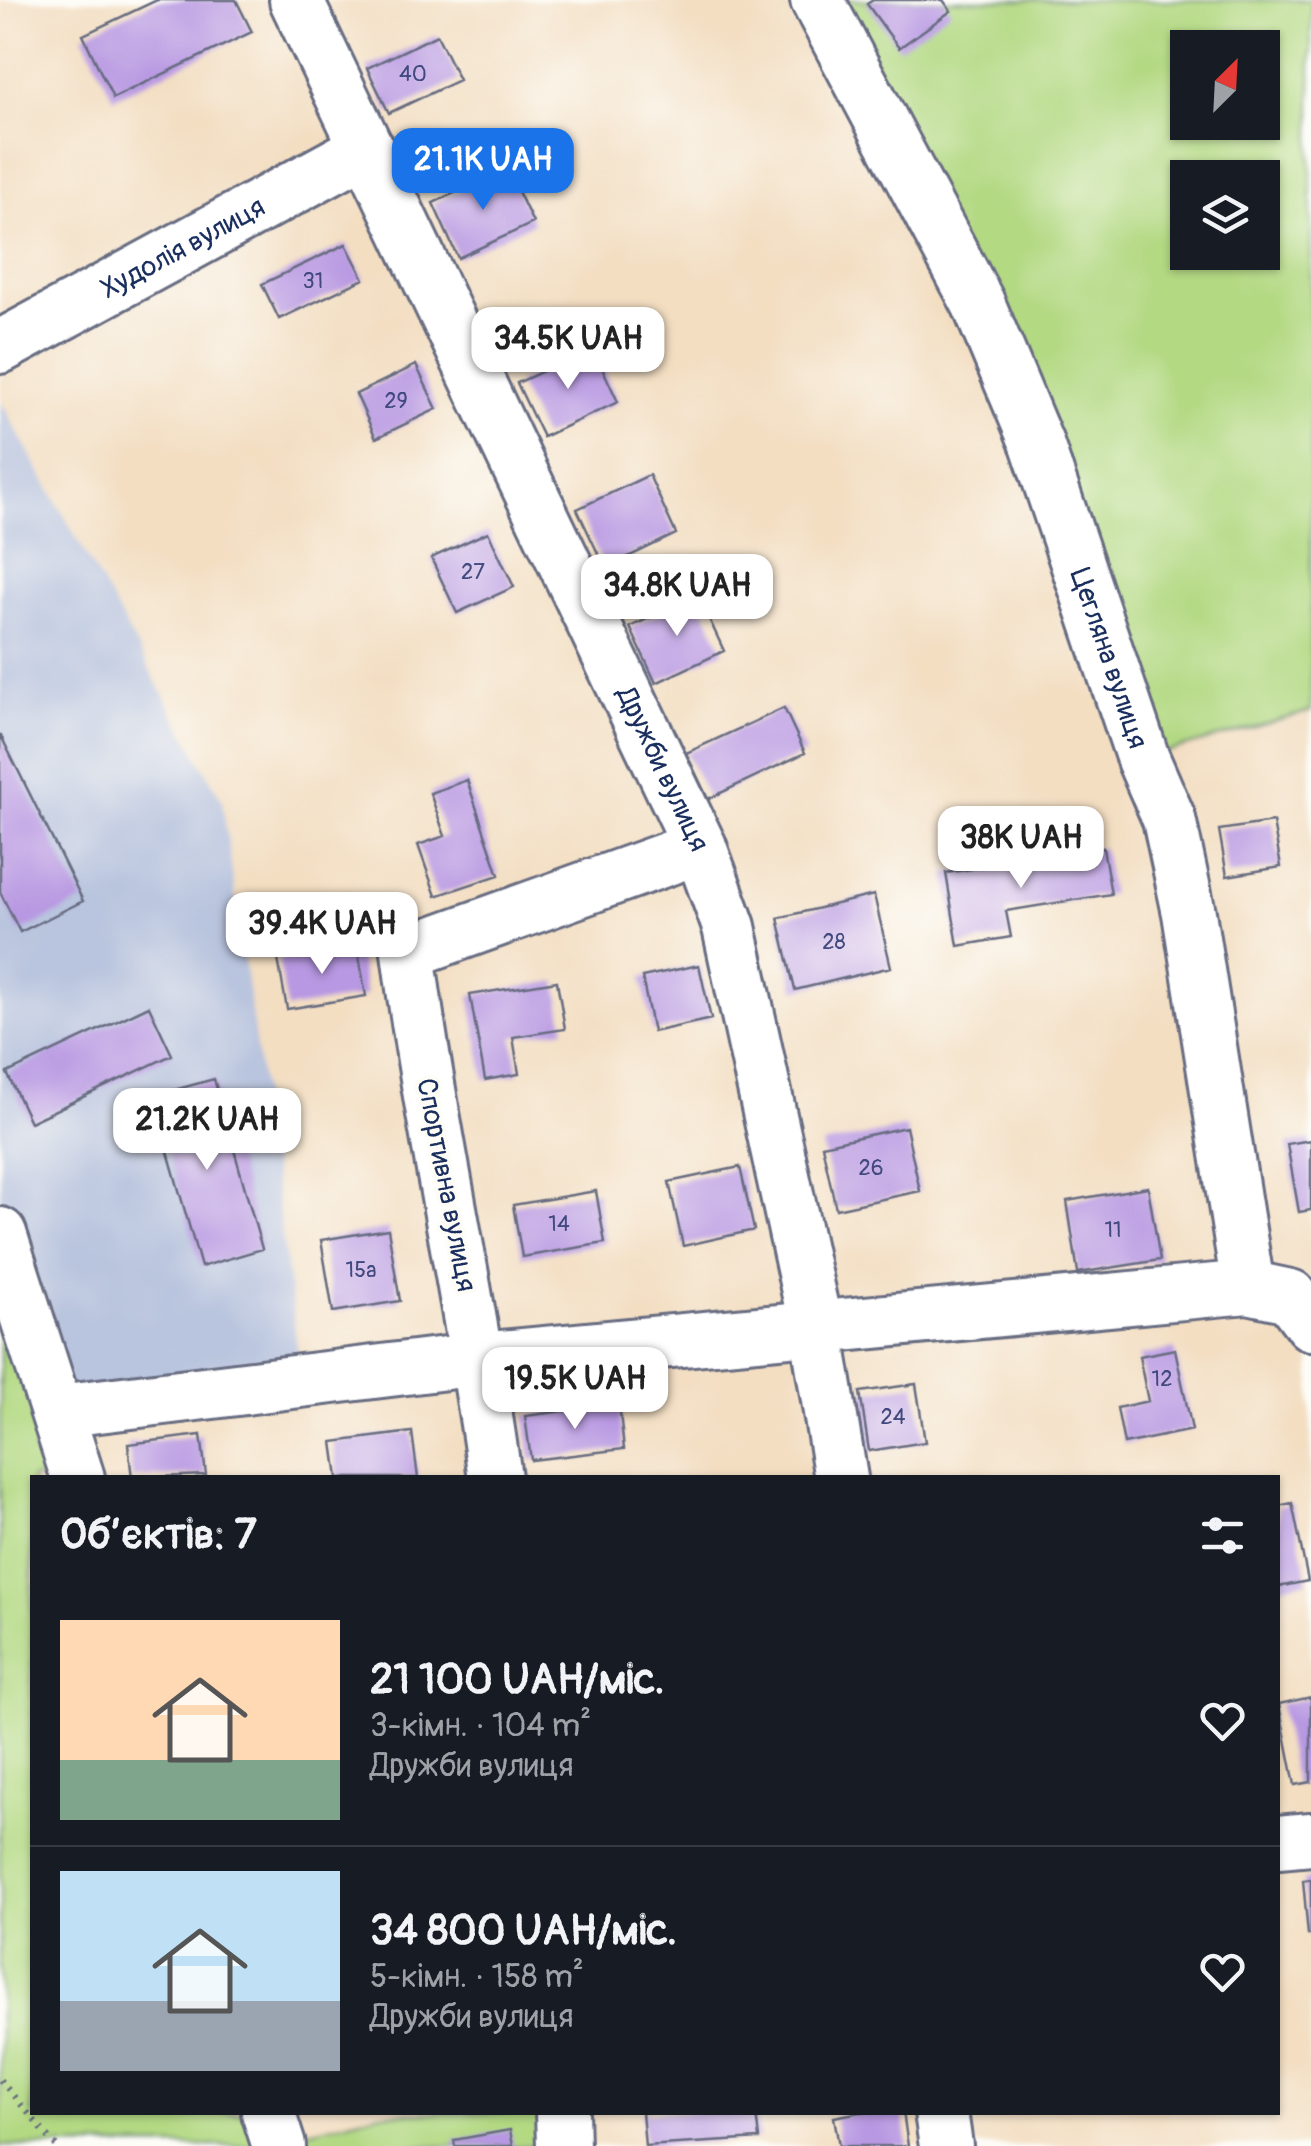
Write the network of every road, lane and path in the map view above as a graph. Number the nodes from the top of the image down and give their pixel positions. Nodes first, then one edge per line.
1 (296, 0) edge
2 (817, 0) edge
3 (367, 148) junction
4 (0, 347) edge
5 (700, 846) junction
6 (2, 1246) edge
7 (1248, 1287) junction
8 (1311, 1324) edge
9 (816, 1328) junction
10 (479, 1360) junction
11 (58, 1410) junction
12 (77, 1475) edge
13 (495, 1475) edge
14 (840, 1475) edge
15 (1311, 1839) edge
16 (1280, 1842) edge
17 (0, 2080) edge
18 (269, 2115) edge
19 (562, 2115) edge
20 (941, 2115) edge
21 (56, 2146) edge
22 (278, 2146) edge
23 (563, 2146) edge
24 (946, 2146) edge

1 - 3 street, Дружби вулиця
2 - 7 street, Цегляна вулиця
3 - 4 street, Худолія вулиця
3 - 5 street, Дружби вулиця
5 - 9 street, Дружби вулиця
5 - 10 street, Спортивна вулиця
6 - 11 street
7 - 8 street
7 - 9 street
9 - 10 street
9 - 14 street, Дружби вулиця
10 - 11 street
10 - 13 street, Спортивна вулиця
11 - 12 street
15 - 16 street
17 - 21 path
18 - 22 street
19 - 23 street
20 - 24 street

